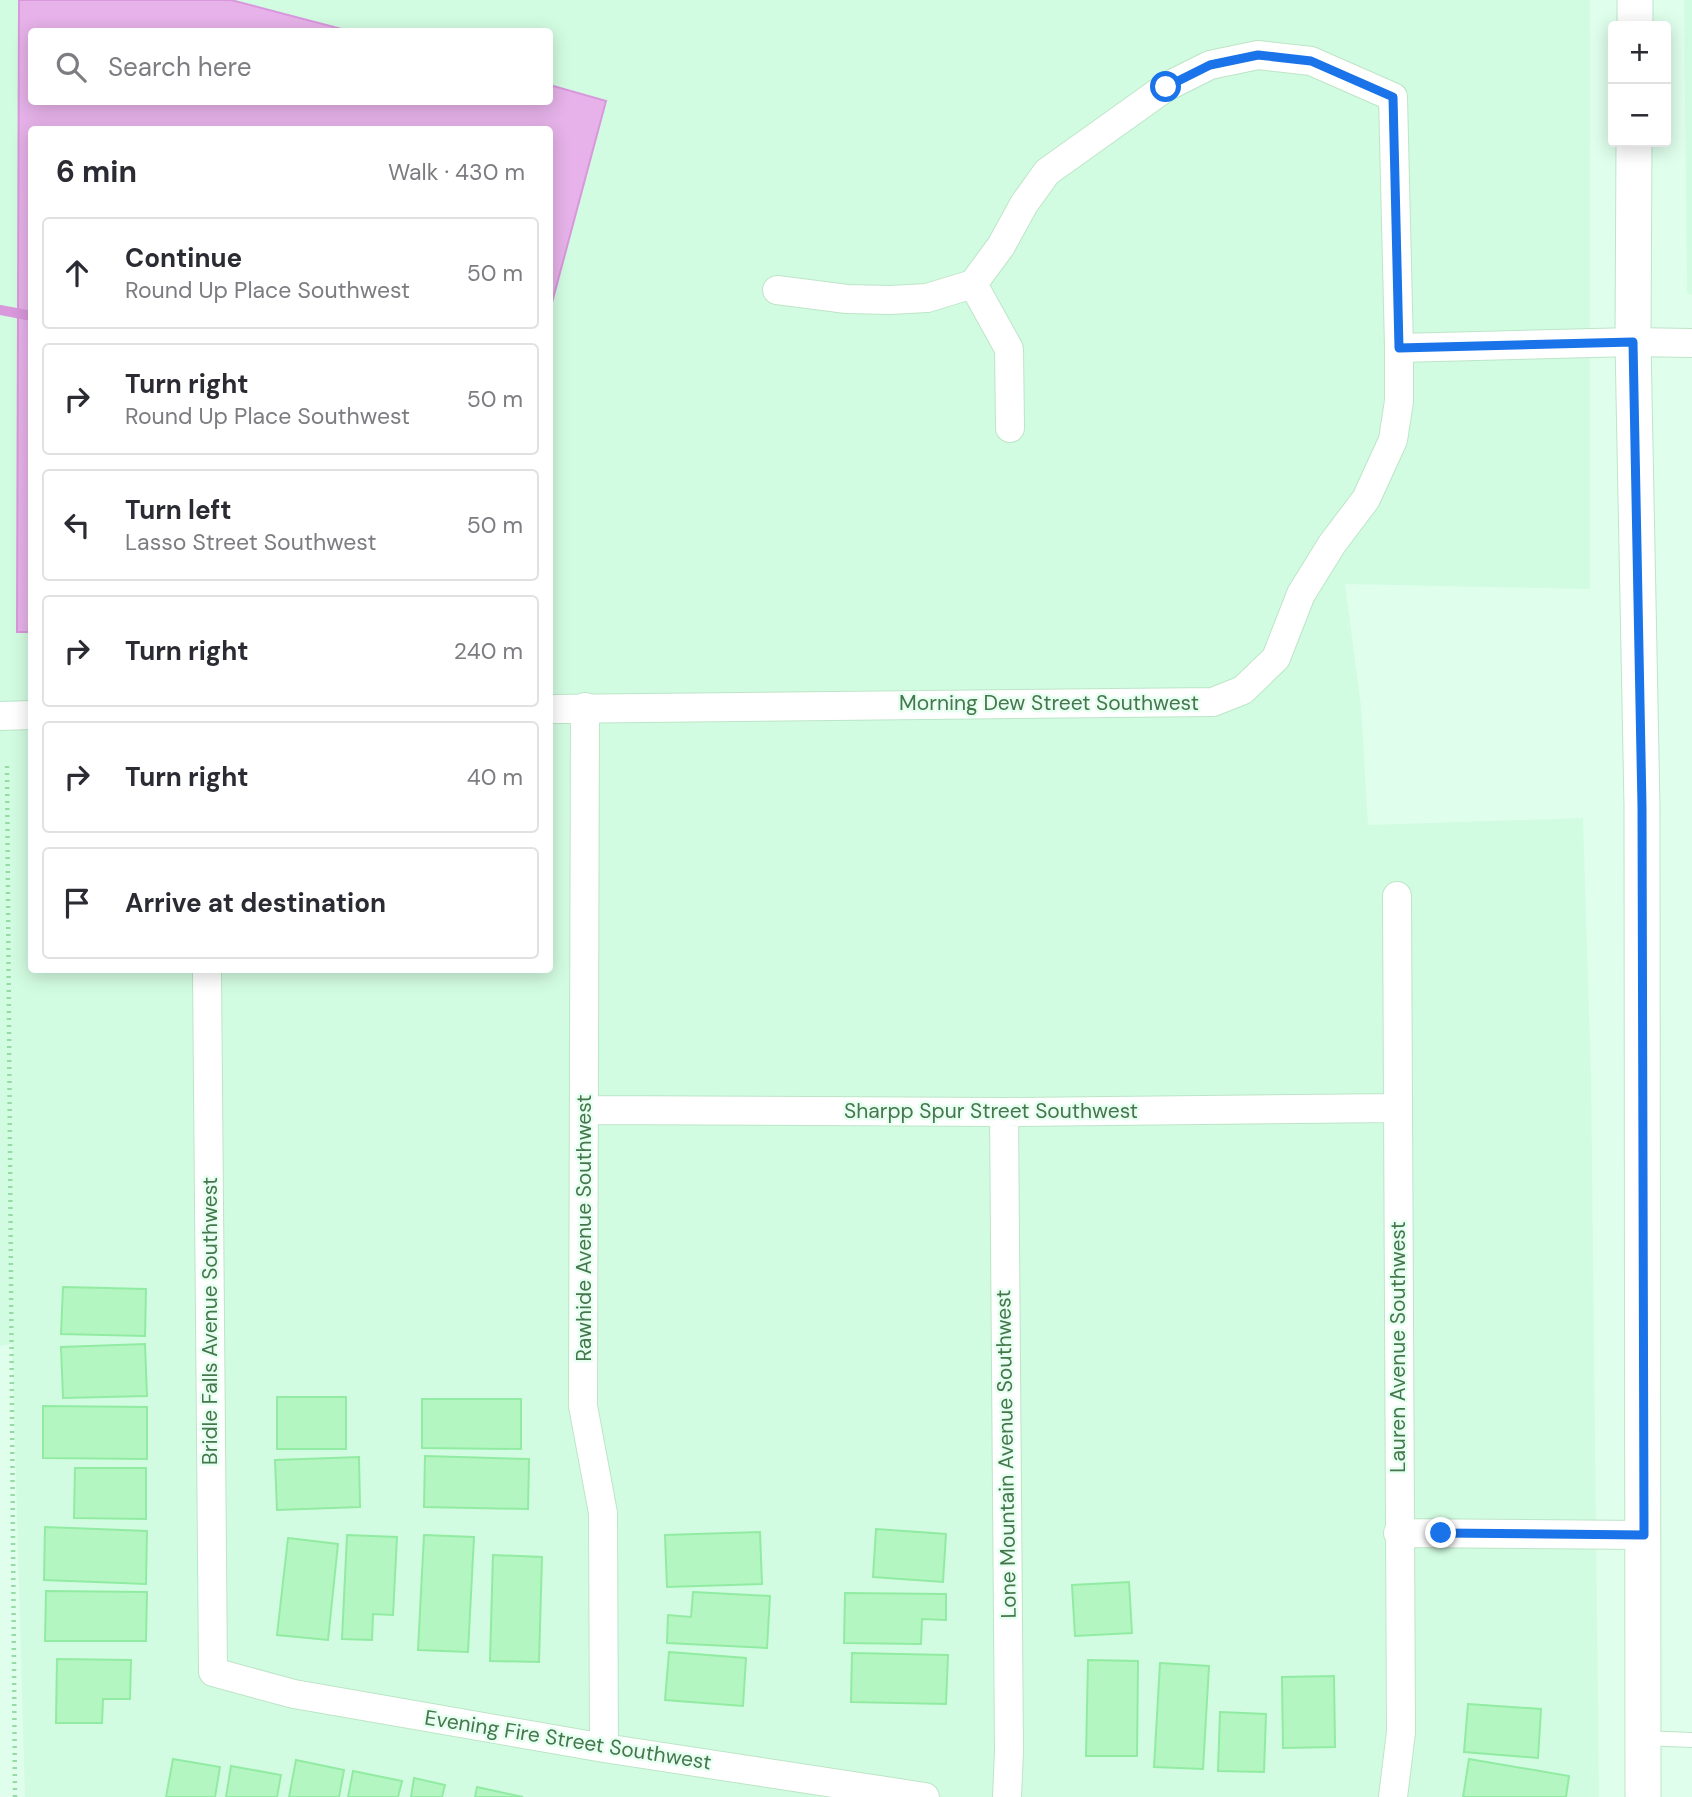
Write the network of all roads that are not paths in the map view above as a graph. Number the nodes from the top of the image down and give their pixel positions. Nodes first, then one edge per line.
1 (1635, 0) edge
2 (1635, 21) edge
3 (1634, 147) edge
4 (973, 284) junction
5 (777, 290) dead end
6 (1633, 342) junction
7 (1692, 343) edge
8 (1399, 348) junction
9 (1010, 428) dead end
10 (584, 707) junction
11 (553, 709) edge
12 (28, 715) edge
13 (0, 716) edge
14 (1397, 896) dead end
15 (208, 973) edge
16 (1396, 1108) junction
17 (585, 1111) junction
18 (1004, 1112) junction
19 (1398, 1533) junction
20 (1644, 1535) junction
21 (213, 1672) joint
22 (1643, 1738) junction
23 (1692, 1740) edge
24 (604, 1748) junction
25 (925, 1797) edge
26 (1007, 1797) edge
27 (1393, 1797) edge
28 (1643, 1797) edge

1 - 2 street
3 - 6 street
4 - 5 street
4 - 8 street, Morning Dew Street Southwest
4 - 9 street
6 - 7 street
6 - 8 street
6 - 20 street
8 - 10 street, Morning Dew Street Southwest
10 - 11 street, Morning Dew Street Southwest
10 - 17 street, Rawhide Avenue Southwest
12 - 13 street
14 - 16 street, Lauren Avenue Southwest
15 - 21 street, Bridle Falls Avenue Southwest
16 - 18 street, Sharpp Spur Street Southwest
16 - 19 street, Lauren Avenue Southwest
17 - 18 street, Sharpp Spur Street Southwest
17 - 24 street, Rawhide Avenue Southwest
18 - 26 street, Lone Mountain Avenue Southwest
19 - 20 street
19 - 27 street, Lauren Avenue Southwest
20 - 22 street
21 - 24 street, Evening Fire Street Southwest
22 - 23 lane
22 - 28 street
24 - 25 street, Evening Fire Street Southwest

